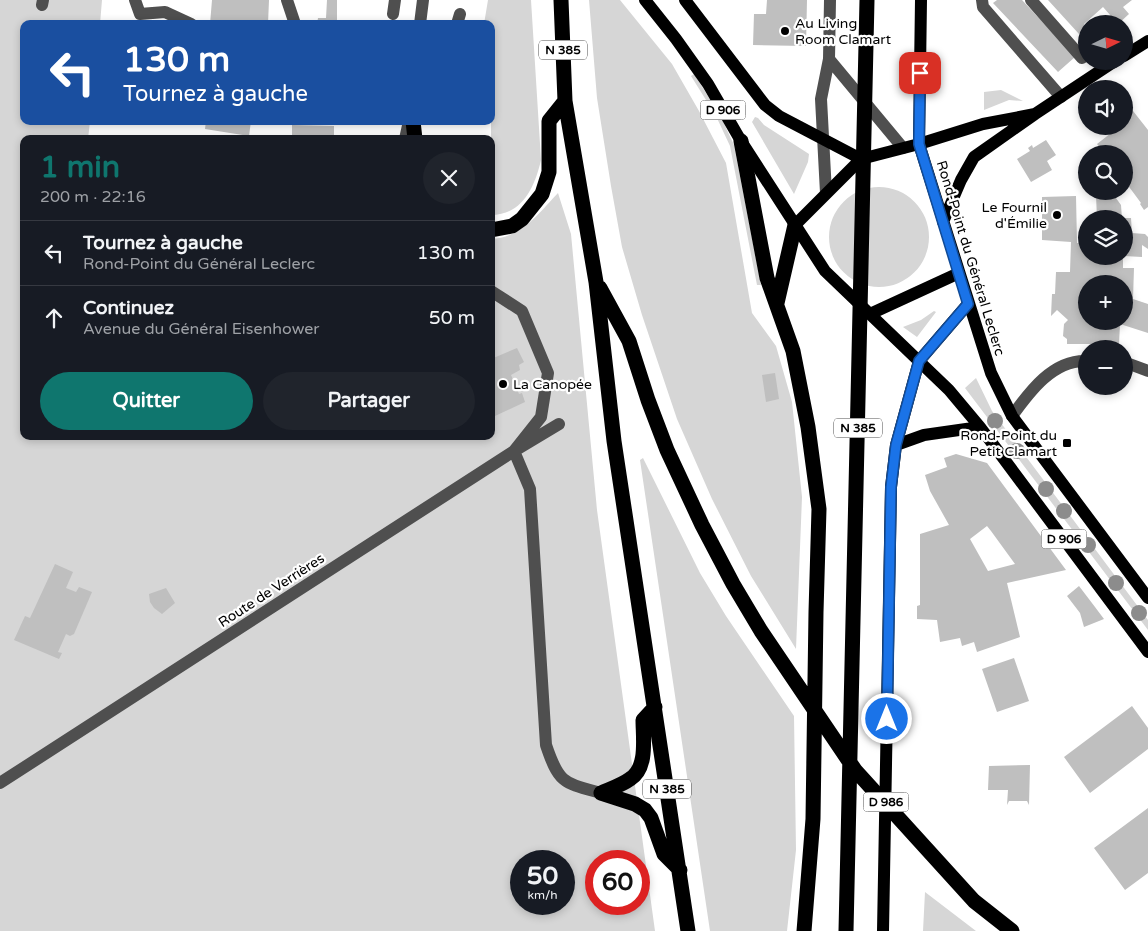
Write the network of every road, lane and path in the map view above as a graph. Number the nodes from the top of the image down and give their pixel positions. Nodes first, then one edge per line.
1 (136, 0) edge
2 (287, 0) edge
3 (394, 0) edge
4 (423, 0) edge
5 (560, 0) edge
6 (645, 0) edge
7 (685, 0) edge
8 (830, 0) edge
9 (867, 0) edge
10 (921, 0) edge
11 (982, 0) edge
12 (1031, 0) edge
13 (393, 14) dead end
14 (140, 19) edge
15 (182, 20) edge
16 (294, 20) edge
17 (420, 20) edge
18 (1147, 44) edge
19 (1133, 51) edge
20 (1078, 53) edge
21 (829, 59) junction
22 (1102, 70) edge
23 (1061, 97) junction
24 (565, 101) junction
25 (1035, 114) junction
26 (742, 141) junction
27 (823, 141) junction
28 (919, 144) junction
29 (903, 148) junction
30 (861, 159) junction
31 (826, 194) junction
32 (943, 222) junction
33 (795, 224) junction
34 (495, 229) edge
35 (959, 273) junction
36 (596, 282) junction
37 (495, 294) edge
38 (777, 303) junction
39 (968, 304) junction
40 (870, 314) junction
41 (1078, 360) edge
42 (919, 361) junction
43 (1133, 365) edge
44 (1148, 371) edge
45 (1012, 416) junction
46 (559, 424) dead end
47 (980, 427) junction
48 (896, 445) junction
49 (514, 451) junction
50 (1148, 598) edge
51 (1148, 652) edge
52 (655, 707) junction
53 (0, 782) edge
54 (601, 793) junction
55 (680, 870) junction
56 (688, 931) edge
57 (804, 931) edge
58 (846, 931) edge
59 (883, 931) edge
60 (1012, 931) edge

1 - 14 street
2 - 16 street
3 - 13 street
4 - 17 street
5 - 24 highway, N 385
6 - 26 main road, D 906
7 - 27 main road, D 906
8 - 21 street
9 - 58 highway, N 385
10 - 28 main road, Rond-Point du Général Leclerc
11 - 23 street
12 - 20 street
14 - 15 street
18 - 19 main road
21 - 27 street
21 - 29 street
22 - 23 main road
23 - 25 main road
24 - 34 highway
24 - 36 highway, N 385
25 - 28 main road
25 - 32 main road
26 - 33 main road, D 906
26 - 38 highway
27 - 30 main road, D 906
27 - 31 street
28 - 29 main road
28 - 32 main road, Rond-Point du Général Leclerc
29 - 30 main road
30 - 31 main road
31 - 33 main road
32 - 35 main road, Rond-Point du Général Leclerc
33 - 38 highway
33 - 40 main road
35 - 39 main road, Rond-Point du Général Leclerc
35 - 40 main road
36 - 52 highway, N 385
36 - 60 highway
37 - 49 street
38 - 57 highway
39 - 42 main road, D 986
39 - 45 main road, Rond-Point du Général Leclerc
40 - 42 main road
41 - 45 street
42 - 47 main road
42 - 48 main road, D 986
43 - 44 street
45 - 50 main road, D 906
46 - 49 street, Route de Verrières
47 - 48 main road
47 - 51 main road, D 906
48 - 59 main road, D 986
49 - 53 street, Route de Verrières
49 - 54 street
52 - 54 highway
52 - 55 highway, N 385
54 - 55 highway
55 - 56 highway, N 385

